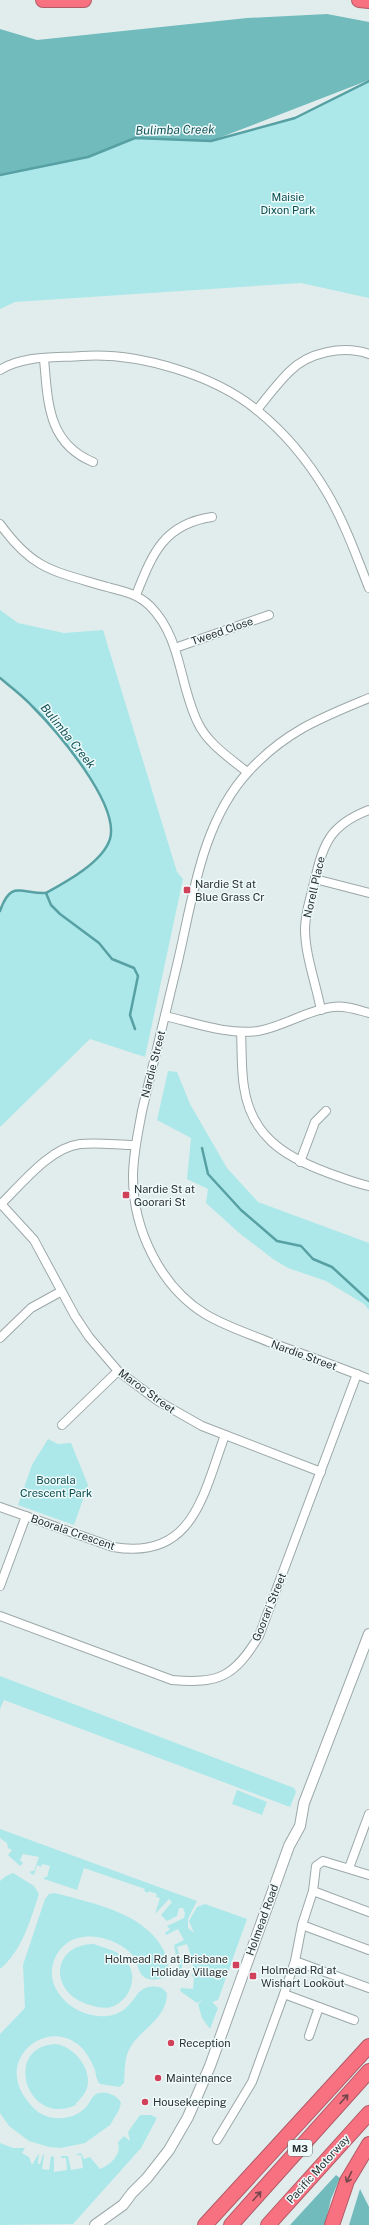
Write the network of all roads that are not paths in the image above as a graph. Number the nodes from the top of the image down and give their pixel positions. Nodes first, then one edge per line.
1 (43, 0) edge
2 (84, 0) edge
3 (359, 0) edge
4 (369, 1) edge
5 (369, 354) edge
6 (44, 359) junction
7 (0, 370) edge
8 (257, 410) junction
9 (93, 462) dead end
10 (212, 517) dead end
11 (0, 524) edge
12 (369, 588) edge
13 (136, 595) junction
14 (269, 615) dead end
15 (174, 648) junction
16 (369, 698) edge
17 (247, 772) junction
18 (369, 810) edge
19 (315, 879) junction
20 (369, 893) edge
21 (321, 1010) junction
22 (369, 1013) edge
23 (165, 1016) junction
24 (241, 1032) junction
25 (326, 1111) dead end
26 (135, 1145) junction
27 (300, 1162) junction
28 (369, 1186) edge
29 (1, 1205) edge
30 (60, 1292) junction
31 (0, 1338) edge
32 (118, 1371) junction
33 (357, 1374) junction
34 (369, 1379) edge
35 (62, 1425) dead end
36 (225, 1435) junction
37 (321, 1472) junction
38 (0, 1507) edge
39 (26, 1516) junction
40 (0, 1586) edge
41 (0, 1616) edge
42 (369, 1634) edge
43 (369, 1814) edge
44 (349, 1868) junction
45 (369, 1875) edge
46 (313, 1891) junction
47 (369, 1912) edge
48 (302, 1926) junction
49 (369, 1950) edge
50 (295, 1961) junction
51 (369, 1988) edge
52 (284, 1994) junction
53 (319, 2007) junction
54 (354, 2020) dead end
55 (309, 2036) dead end
56 (369, 2046) edge
57 (369, 2071) edge
58 (369, 2113) edge
59 (217, 2140) dead end
60 (369, 2144) edge
61 (95, 2225) edge
62 (205, 2225) edge
63 (231, 2225) edge
64 (268, 2225) edge
65 (332, 2225) edge

1 - 2 highway
3 - 4 highway
5 - 8 street
6 - 7 street
6 - 8 street
6 - 9 street
8 - 12 street
10 - 13 street
11 - 13 street
13 - 15 street
14 - 15 street, Tweed Close
15 - 17 street
16 - 17 street, Nardie Street
17 - 23 street, Nardie Street
18 - 19 street, Norell Place
19 - 20 street
19 - 21 street, Norell Place
21 - 22 street
21 - 24 street
23 - 24 street
23 - 26 street, Nardie Street
24 - 27 street
25 - 27 street
26 - 29 street
26 - 33 street, Nardie Street
27 - 28 street
29 - 30 street, Maroo Street
30 - 31 street
30 - 32 street, Maroo Street
32 - 35 street
32 - 36 street, Maroo Street
33 - 34 street, Nardie Street
33 - 37 street, Goorari Street
36 - 37 street, Maroo Street
36 - 39 street, Boorala Crescent
37 - 41 street, Goorari Street
38 - 39 street, Boorala Crescent
39 - 40 street
42 - 61 street, Holmead Road
43 - 44 street
44 - 45 street
44 - 46 street
46 - 47 street
46 - 48 street
48 - 49 street
48 - 50 street
50 - 51 street
50 - 52 street
52 - 53 street
52 - 59 street
53 - 54 street
53 - 55 street
56 - 62 highway
63 -> 57 highway, M3
58 - 64 highway, Pacific Motorway / M3
60 -> 65 highway

